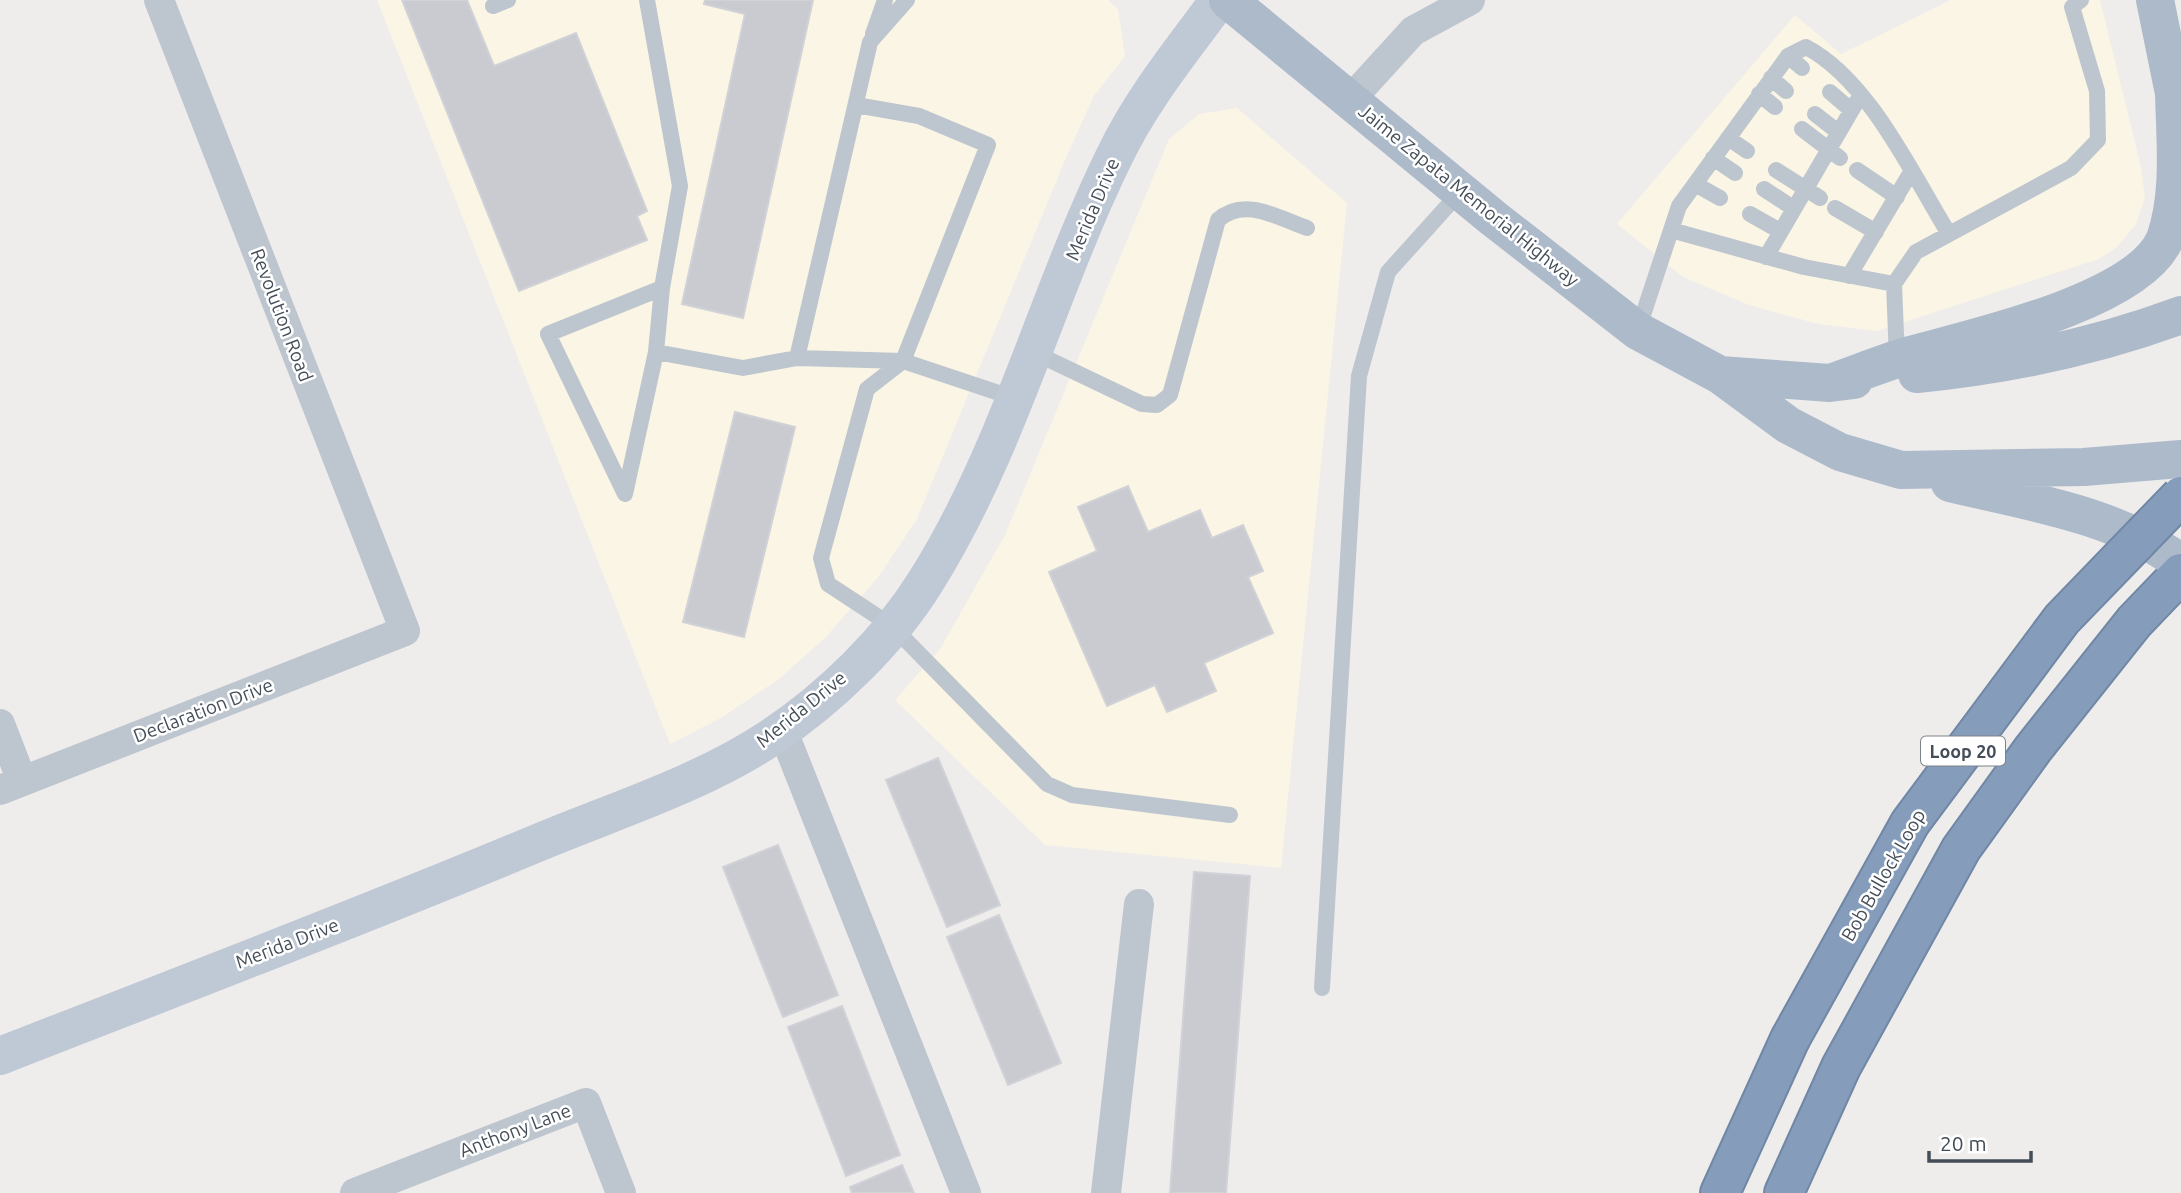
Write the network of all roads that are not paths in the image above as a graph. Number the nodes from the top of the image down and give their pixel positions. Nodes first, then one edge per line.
1 (159, 0) edge
2 (647, 0) edge
3 (885, 0) edge
4 (907, 0) edge
5 (1219, 0) edge
6 (1228, 0) edge
7 (1470, 0) edge
8 (2081, 0) edge
9 (2155, 0) edge
10 (870, 41) junction
11 (1788, 56) junction
12 (1802, 68) dead end
13 (1770, 78) junction
14 (1786, 91) dead end
15 (1830, 92) dead end
16 (2174, 92) junction
17 (1759, 94) junction
18 (1860, 96) junction
19 (1351, 99) junction
20 (856, 105) junction
21 (1774, 107) dead end
22 (1851, 110) junction
23 (1815, 114) dead end
24 (1802, 129) dead end
25 (2181, 129) edge
26 (1838, 132) junction
27 (1728, 138) junction
28 (1747, 150) dead end
29 (1834, 154) junction
30 (1713, 158) junction
31 (1776, 170) dead end
32 (1857, 170) dead end
33 (1911, 172) junction
34 (1735, 173) dead end
35 (1695, 184) junction
36 (1764, 189) dead end
37 (1803, 189) junction
38 (1461, 191) junction
39 (1896, 197) junction
40 (1720, 198) dead end
41 (1819, 198) dead end
42 (1793, 208) junction
43 (1835, 208) dead end
44 (1750, 214) dead end
45 (1307, 228) dead end
46 (1671, 230) junction
47 (1780, 231) junction
48 (1876, 232) junction
49 (1949, 234) junction
50 (1766, 257) junction
51 (1849, 276) junction
52 (1894, 284) junction
53 (662, 288) junction
54 (2181, 314) edge
55 (1638, 331) junction
56 (656, 352) junction
57 (1033, 352) junction
58 (797, 358) junction
59 (1897, 360) junction
60 (903, 361) junction
61 (1720, 374) junction
62 (1830, 383) junction
63 (1014, 398) junction
64 (2181, 459) edge
65 (1901, 470) junction
66 (2181, 496) edge
67 (2181, 563) edge
68 (2181, 573) edge
69 (892, 626) junction
70 (405, 631) joint
71 (0, 724) edge
72 (782, 729) junction
73 (11, 785) edge
74 (1230, 815) dead end
75 (1139, 904) dead end
76 (1322, 988) dead end
77 (0, 1056) edge
78 (355, 1193) edge
79 (621, 1193) edge
80 (966, 1193) edge
81 (1106, 1193) edge
82 (1720, 1193) edge
83 (1784, 1193) edge

1 - 70 street, Revolution Road
2 - 53 lane
3 - 10 lane
4 - 10 lane
5 - 57 street, Merida Drive
6 - 19 main road, Jaime Zapata Memorial Highway
7 - 19 street
8 - 49 lane
9 - 16 main road
10 - 20 lane
11 - 12 lane
11 - 13 lane
11 - 18 lane
13 - 14 lane
13 - 17 lane
15 - 22 lane
16 - 25 main road
16 - 59 main road
17 - 21 lane
17 - 27 lane
18 - 22 lane
18 - 33 lane
19 - 38 main road, Jaime Zapata Memorial Highway
20 - 58 lane
20 - 60 lane
22 - 26 lane
23 - 26 lane
24 - 29 lane
26 - 29 lane
27 - 28 lane
27 - 30 lane
29 - 37 lane
30 - 34 lane
30 - 35 lane
31 - 37 lane
32 - 39 lane
33 - 39 lane
33 - 49 lane
35 - 40 lane
35 - 46 lane
36 - 42 lane
37 - 41 lane
37 - 42 lane
38 - 55 main road, Jaime Zapata Memorial Highway
38 - 76 lane
39 - 48 lane
42 - 47 lane
43 - 48 lane
44 - 47 lane
45 - 57 lane
46 - 50 lane
46 - 55 lane
47 - 50 lane
48 - 51 lane
49 - 52 lane
50 - 51 lane
51 - 52 lane
52 - 59 lane
53 - 56 lane
53 - 56 lane
54 - 62 main road, Jaime Zapata Memorial Highway
55 - 61 main road, Jaime Zapata Memorial Highway
56 - 58 lane
57 - 63 street, Merida Drive
58 - 60 lane
59 - 62 main road
60 - 63 lane
60 - 69 lane
61 - 62 main road, Jaime Zapata Memorial Highway
61 - 65 main road, Jaime Zapata Memorial Highway
63 - 69 street, Merida Drive
64 - 65 main road, Jaime Zapata Memorial Highway
65 - 67 main road
66 - 82 highway, Bob Bullock Loop / Loop 20, bridge
68 - 83 highway, Loop 20
69 - 72 street, Merida Drive
69 - 74 lane
70 - 73 street, Declaration Drive
71 - 73 street
72 - 77 street, Merida Drive
72 - 80 street
75 - 81 street
78 - 79 street, Anthony Lane

